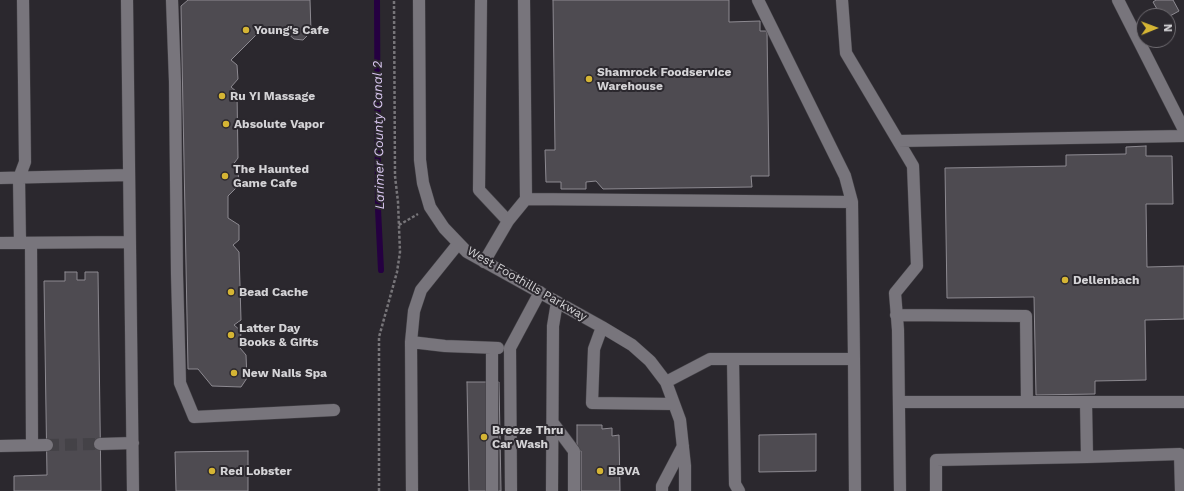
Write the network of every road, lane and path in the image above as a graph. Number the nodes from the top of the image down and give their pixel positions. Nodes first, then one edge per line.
1 (23, 0) edge
2 (127, 0) edge
3 (172, 0) edge
4 (394, 0) edge
5 (419, 0) edge
6 (481, 0) edge
7 (524, 0) edge
8 (758, 0) edge
9 (842, 0) edge
10 (1118, 0) edge
11 (1184, 130) edge
12 (1184, 136) edge
13 (898, 140) junction
14 (129, 175) junction
15 (0, 178) edge
16 (19, 178) junction
17 (526, 199) junction
18 (852, 202) junction
19 (430, 207) junction
20 (508, 221) junction
21 (399, 224) junction
22 (130, 242) junction
23 (0, 243) edge
24 (25, 243) junction
25 (458, 244) junction
26 (484, 262) junction
27 (540, 292) junction
28 (557, 302) junction
29 (896, 315) junction
30 (602, 328) junction
31 (411, 342) junction
32 (492, 348) junction
33 (510, 348) junction
34 (733, 359) junction
35 (854, 360) junction
36 (666, 382) junction
37 (899, 402) junction
38 (1027, 402) junction
39 (1086, 402) junction
40 (1184, 402) edge
41 (674, 404) junction
42 (334, 410) dead end
43 (554, 423) junction
44 (133, 443) junction
45 (100, 444) tunnel mouth
46 (32, 445) junction
47 (47, 445) tunnel mouth
48 (0, 446) edge
49 (682, 446) junction
50 (1087, 457) junction
51 (133, 491) edge
52 (379, 491) edge
53 (412, 491) edge
54 (492, 491) edge
55 (511, 491) edge
56 (552, 491) edge
57 (574, 491) edge
58 (662, 491) edge
59 (685, 491) edge
60 (739, 491) edge
61 (855, 491) edge
62 (900, 491) edge
63 (936, 491) edge
64 (1181, 491) edge

1 - 16 street
2 - 14 street
3 - 42 street
4 - 21 path
5 - 19 street, West Foothills Parkway
6 - 20 street
7 - 17 street
8 - 18 street
9 - 13 street
10 - 11 street
12 - 13 street
13 - 29 street
14 - 16 street
14 - 22 street
15 - 16 street
16 - 24 street
17 - 18 street
17 - 20 street
18 - 35 street
19 - 21 path
19 - 25 street, West Foothills Parkway
20 - 26 street
21 - 52 path
22 - 24 street
22 - 44 street
23 - 24 street
24 - 46 street
25 - 26 street, West Foothills Parkway
25 - 31 street
26 - 27 street, West Foothills Parkway
27 - 28 street, West Foothills Parkway
27 - 33 street
28 - 30 street, West Foothills Parkway
28 - 43 street
29 - 37 street
29 - 38 street
30 - 36 street, West Foothills Parkway
30 - 41 street
31 - 32 street
31 - 53 street
32 - 33 street
32 - 54 street
33 - 55 street
34 - 35 street
34 - 36 street
34 - 60 street
35 - 61 street
36 - 41 street, West Foothills Parkway
37 - 38 street
37 - 62 street
38 - 39 street
39 - 40 street
39 - 50 street
41 - 49 street, West Foothills Parkway
43 - 56 street
43 - 57 street
44 - 45 street
44 - 51 street
46 - 47 street
46 - 48 street
49 - 58 street
49 - 59 street, West Foothills Parkway
50 - 63 street
50 - 64 street

